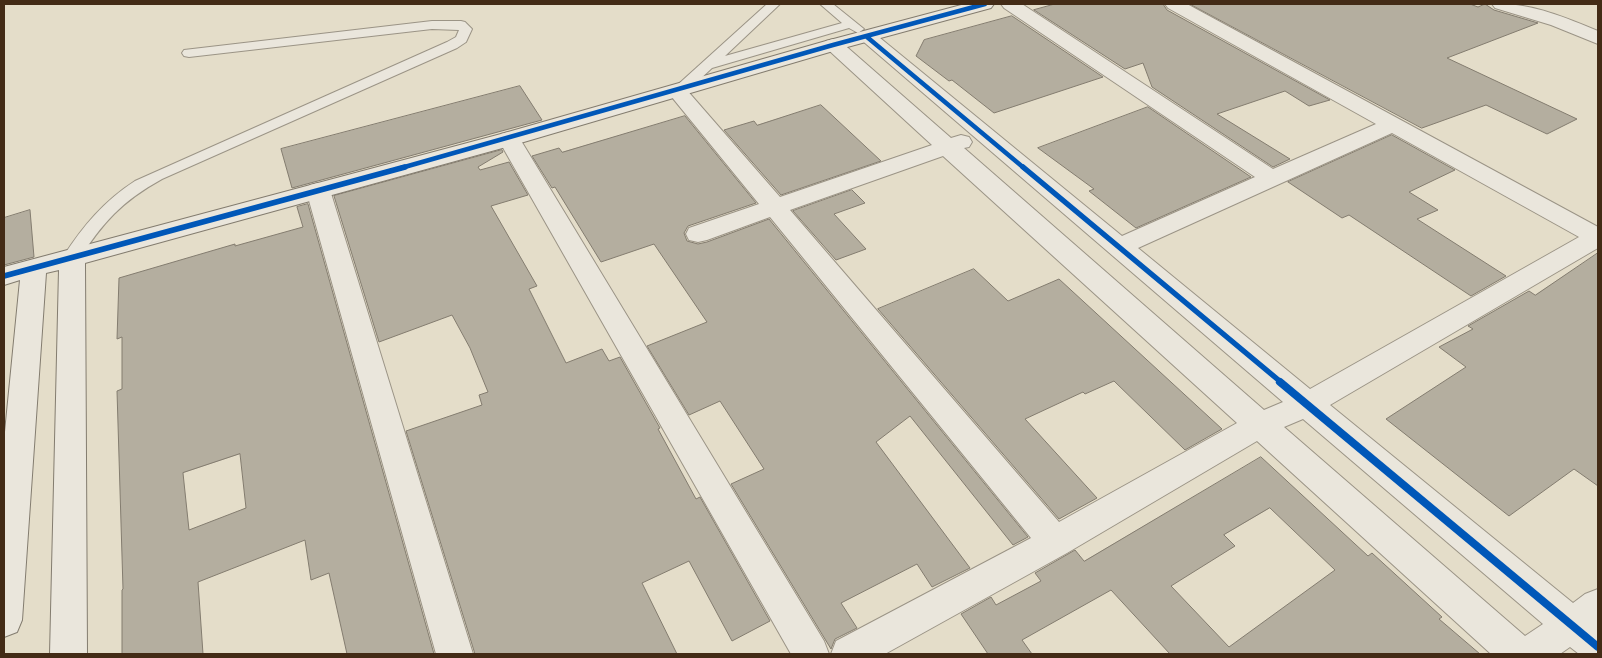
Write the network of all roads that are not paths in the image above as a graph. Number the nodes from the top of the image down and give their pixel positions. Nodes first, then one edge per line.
1 (774, 4) edge
2 (826, 4) edge
3 (985, 4) edge
4 (1010, 4) edge
5 (1174, 4) edge
6 (1501, 4) edge
7 (859, 30) junction
8 (1598, 38) edge
9 (833, 45) junction
10 (189, 53) dead end
11 (707, 65) junction
12 (678, 92) junction
13 (1393, 124) junction
14 (985, 135) junction
15 (509, 140) junction
16 (947, 146) junction
17 (1271, 178) junction
18 (318, 190) junction
19 (774, 207) junction
20 (698, 234) dead end
21 (1598, 237) edge
22 (1119, 247) junction
23 (72, 257) junction
24 (34, 268) junction
25 (1146, 269) junction
26 (4, 276) edge
27 (1102, 285) junction
28 (1308, 404) junction
29 (1260, 425) junction
30 (1055, 542) junction
31 (4, 620) edge
32 (1590, 627) edge
33 (69, 654) edge
34 (455, 654) edge
35 (811, 654) edge
36 (849, 654) edge
37 (1518, 654) edge
38 (1530, 654) edge

1 - 11 lane
2 - 7 lane
3 - 7 street
4 - 17 street
5 - 13 street
6 - 8 street
7 - 9 street
7 - 11 lane
7 - 14 street
9 - 12 street
9 - 16 street
10 - 23 lane
11 - 12 lane
12 - 15 street
12 - 19 street
13 - 17 street
13 - 21 street
14 - 16 street
14 - 22 street
15 - 18 street
15 - 35 street
16 - 19 street
16 - 27 street
17 - 22 street
18 - 23 street
18 - 34 street
19 - 20 street
19 - 30 street
21 - 28 street
22 - 25 street
23 - 24 street
23 - 33 street
24 - 26 street
24 - 31 street
25 - 27 street
25 - 28 street
27 - 29 street
28 - 29 street
28 - 32 street
29 - 30 street
29 - 37 street
30 - 36 street
32 - 38 street

